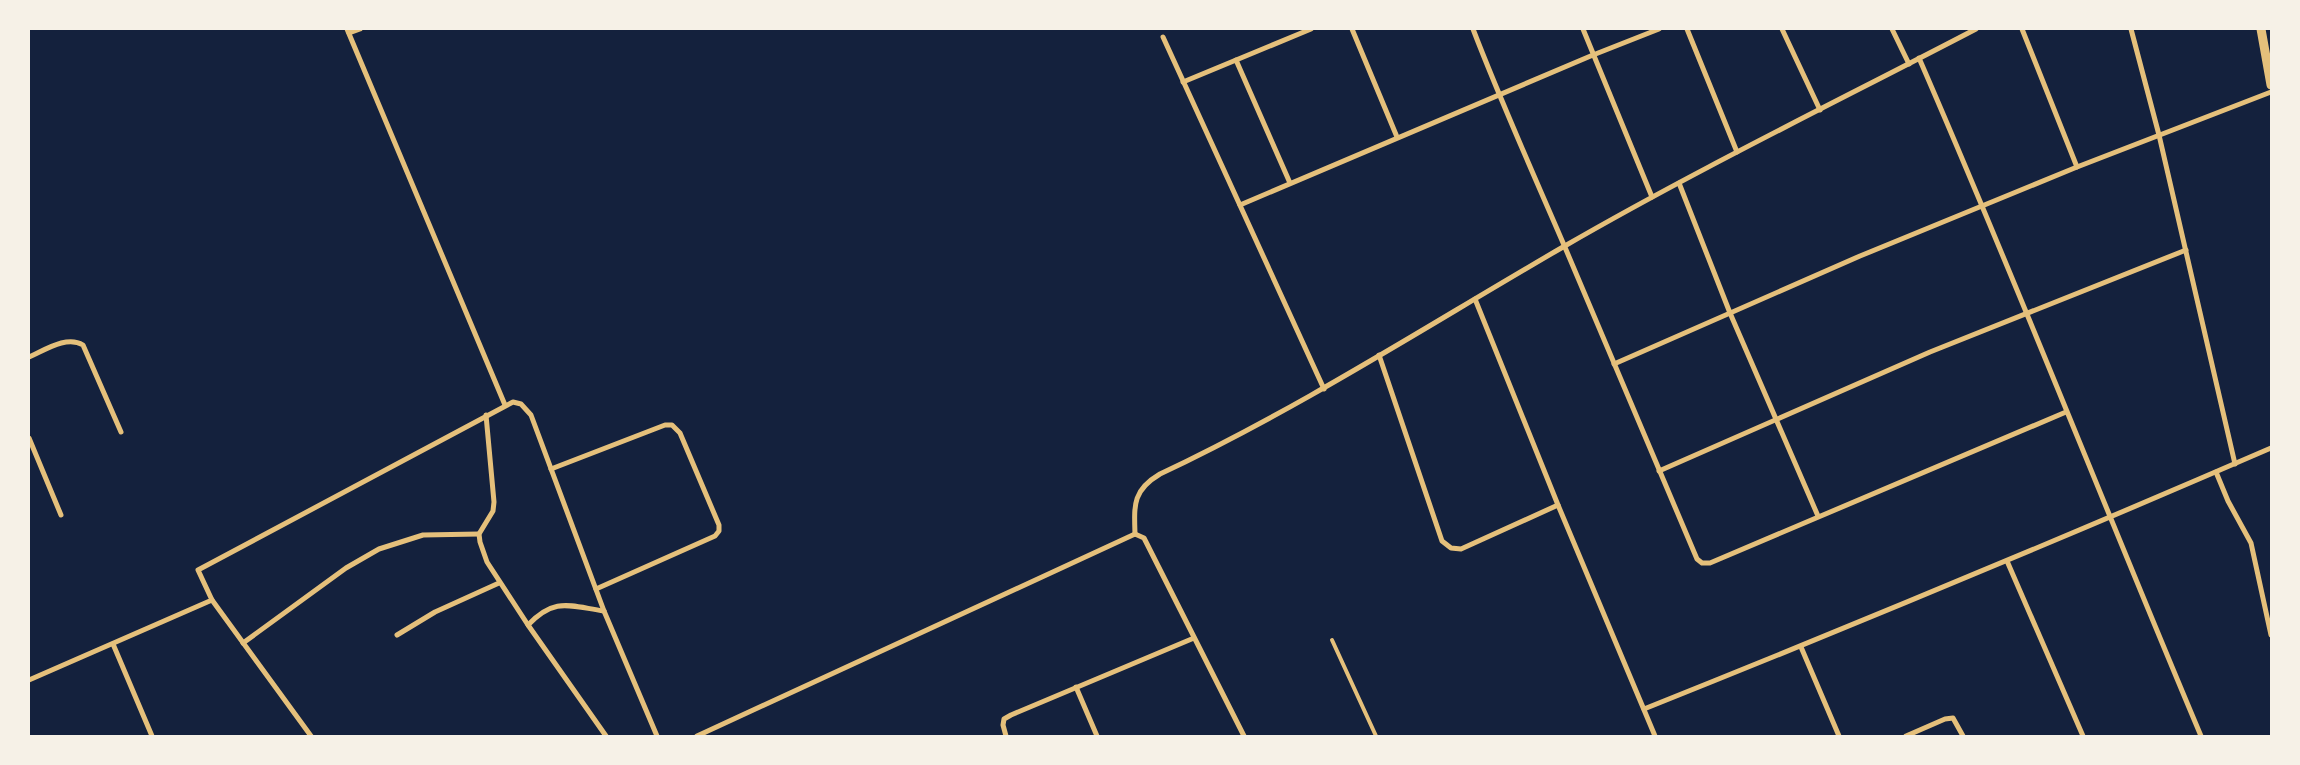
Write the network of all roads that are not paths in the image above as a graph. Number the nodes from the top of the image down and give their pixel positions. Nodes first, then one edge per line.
1 (360, 29) edge
2 (1311, 29) edge
3 (1352, 29) edge
4 (1473, 29) edge
5 (1582, 29) edge
6 (1659, 29) edge
7 (1687, 29) edge
8 (1782, 29) edge
9 (1892, 29) edge
10 (1976, 29) edge
11 (2022, 29) edge
12 (2131, 29) edge
13 (2261, 29) edge
14 (348, 31) edge
15 (1163, 37) dead end
16 (1593, 55) junction
17 (1919, 58) junction
18 (1236, 60) junction
19 (1909, 64) junction
20 (1183, 82) junction
21 (2271, 85) edge
22 (2271, 92) edge
23 (1498, 95) junction
24 (1820, 110) junction
25 (2159, 135) junction
26 (1398, 137) junction
27 (1737, 152) junction
28 (2077, 167) junction
29 (1290, 183) junction
30 (1680, 183) junction
31 (1652, 197) junction
32 (1240, 204) junction
33 (1984, 205) junction
34 (1565, 246) junction
35 (2186, 250) junction
36 (1475, 299) junction
37 (1730, 313) junction
38 (2027, 313) junction
39 (1379, 355) junction
40 (29, 357) edge
41 (1614, 364) junction
42 (1324, 389) junction
43 (506, 405) junction
44 (2066, 412) junction
45 (486, 415) junction
46 (1775, 420) junction
47 (121, 432) dead end
48 (29, 438) edge
49 (2271, 448) edge
50 (2235, 464) junction
51 (551, 470) junction
52 (1659, 471) junction
53 (2216, 472) junction
54 (1558, 505) junction
55 (61, 515) dead end
56 (1818, 516) junction
57 (2109, 518) junction
58 (479, 534) junction
59 (1135, 534) junction
60 (2007, 561) junction
61 (499, 583) junction
62 (596, 589) junction
63 (212, 600) junction
64 (604, 611) junction
65 (528, 625) junction
66 (396, 635) dead end
67 (2271, 635) edge
68 (1194, 638) junction
69 (1332, 640) dead end
70 (244, 643) junction
71 (113, 644) junction
72 (1801, 647) junction
73 (29, 680) edge
74 (1076, 688) junction
75 (1644, 708) junction
76 (152, 736) edge
77 (311, 736) edge
78 (606, 736) edge
79 (657, 736) edge
80 (697, 736) edge
81 (1006, 736) edge
82 (1097, 736) edge
83 (1244, 736) edge
84 (1376, 736) edge
85 (1656, 736) edge
86 (1839, 736) edge
87 (1906, 736) edge
88 (1963, 736) edge
89 (2083, 736) edge
90 (2201, 736) edge

1 - 14 street
2 - 18 street
3 - 26 street
4 - 23 street
5 - 16 street
6 - 16 street
7 - 27 street
8 - 24 street
9 - 19 street
10 - 17 street
11 - 28 street
12 - 25 street
13 - 21 street
14 - 43 street
15 - 20 street
16 - 23 street
16 - 31 street
17 - 19 street
17 - 33 street
18 - 20 street
18 - 29 street
19 - 24 street
20 - 32 street
22 - 25 street
23 - 26 street
23 - 34 street
24 - 27 street
25 - 28 street
25 - 35 street
26 - 29 street
27 - 30 street
28 - 33 street
29 - 32 street
30 - 31 street
30 - 37 street
31 - 34 street
32 - 42 street
33 - 37 street
33 - 38 street
34 - 36 street
34 - 41 street
35 - 38 street
35 - 50 street
36 - 39 street
36 - 54 street
37 - 41 street
37 - 46 street
38 - 44 street
38 - 46 street
39 - 42 street
39 - 54 street
40 - 47 street
41 - 52 street
42 - 59 street
43 - 45 street
43 - 51 street
44 - 56 street
44 - 57 street
45 - 58 street
45 - 63 street
46 - 52 street
46 - 56 street
48 - 55 street
49 - 50 street
50 - 53 street
51 - 62 street
51 - 62 street
52 - 56 street
53 - 57 street
53 - 67 street
54 - 75 street
57 - 60 street
57 - 90 street
58 - 61 street
58 - 70 street
59 - 68 street
59 - 80 street
60 - 72 street
60 - 89 street
61 - 65 street
61 - 66 street
62 - 64 street
63 - 70 street
63 - 71 street
64 - 65 street
64 - 79 street
65 - 78 street
68 - 74 street
68 - 83 street
69 - 84 lane
70 - 77 street
71 - 73 street
71 - 76 street
72 - 75 street
72 - 86 street
74 - 81 street
74 - 82 street
75 - 85 street
87 - 88 street

